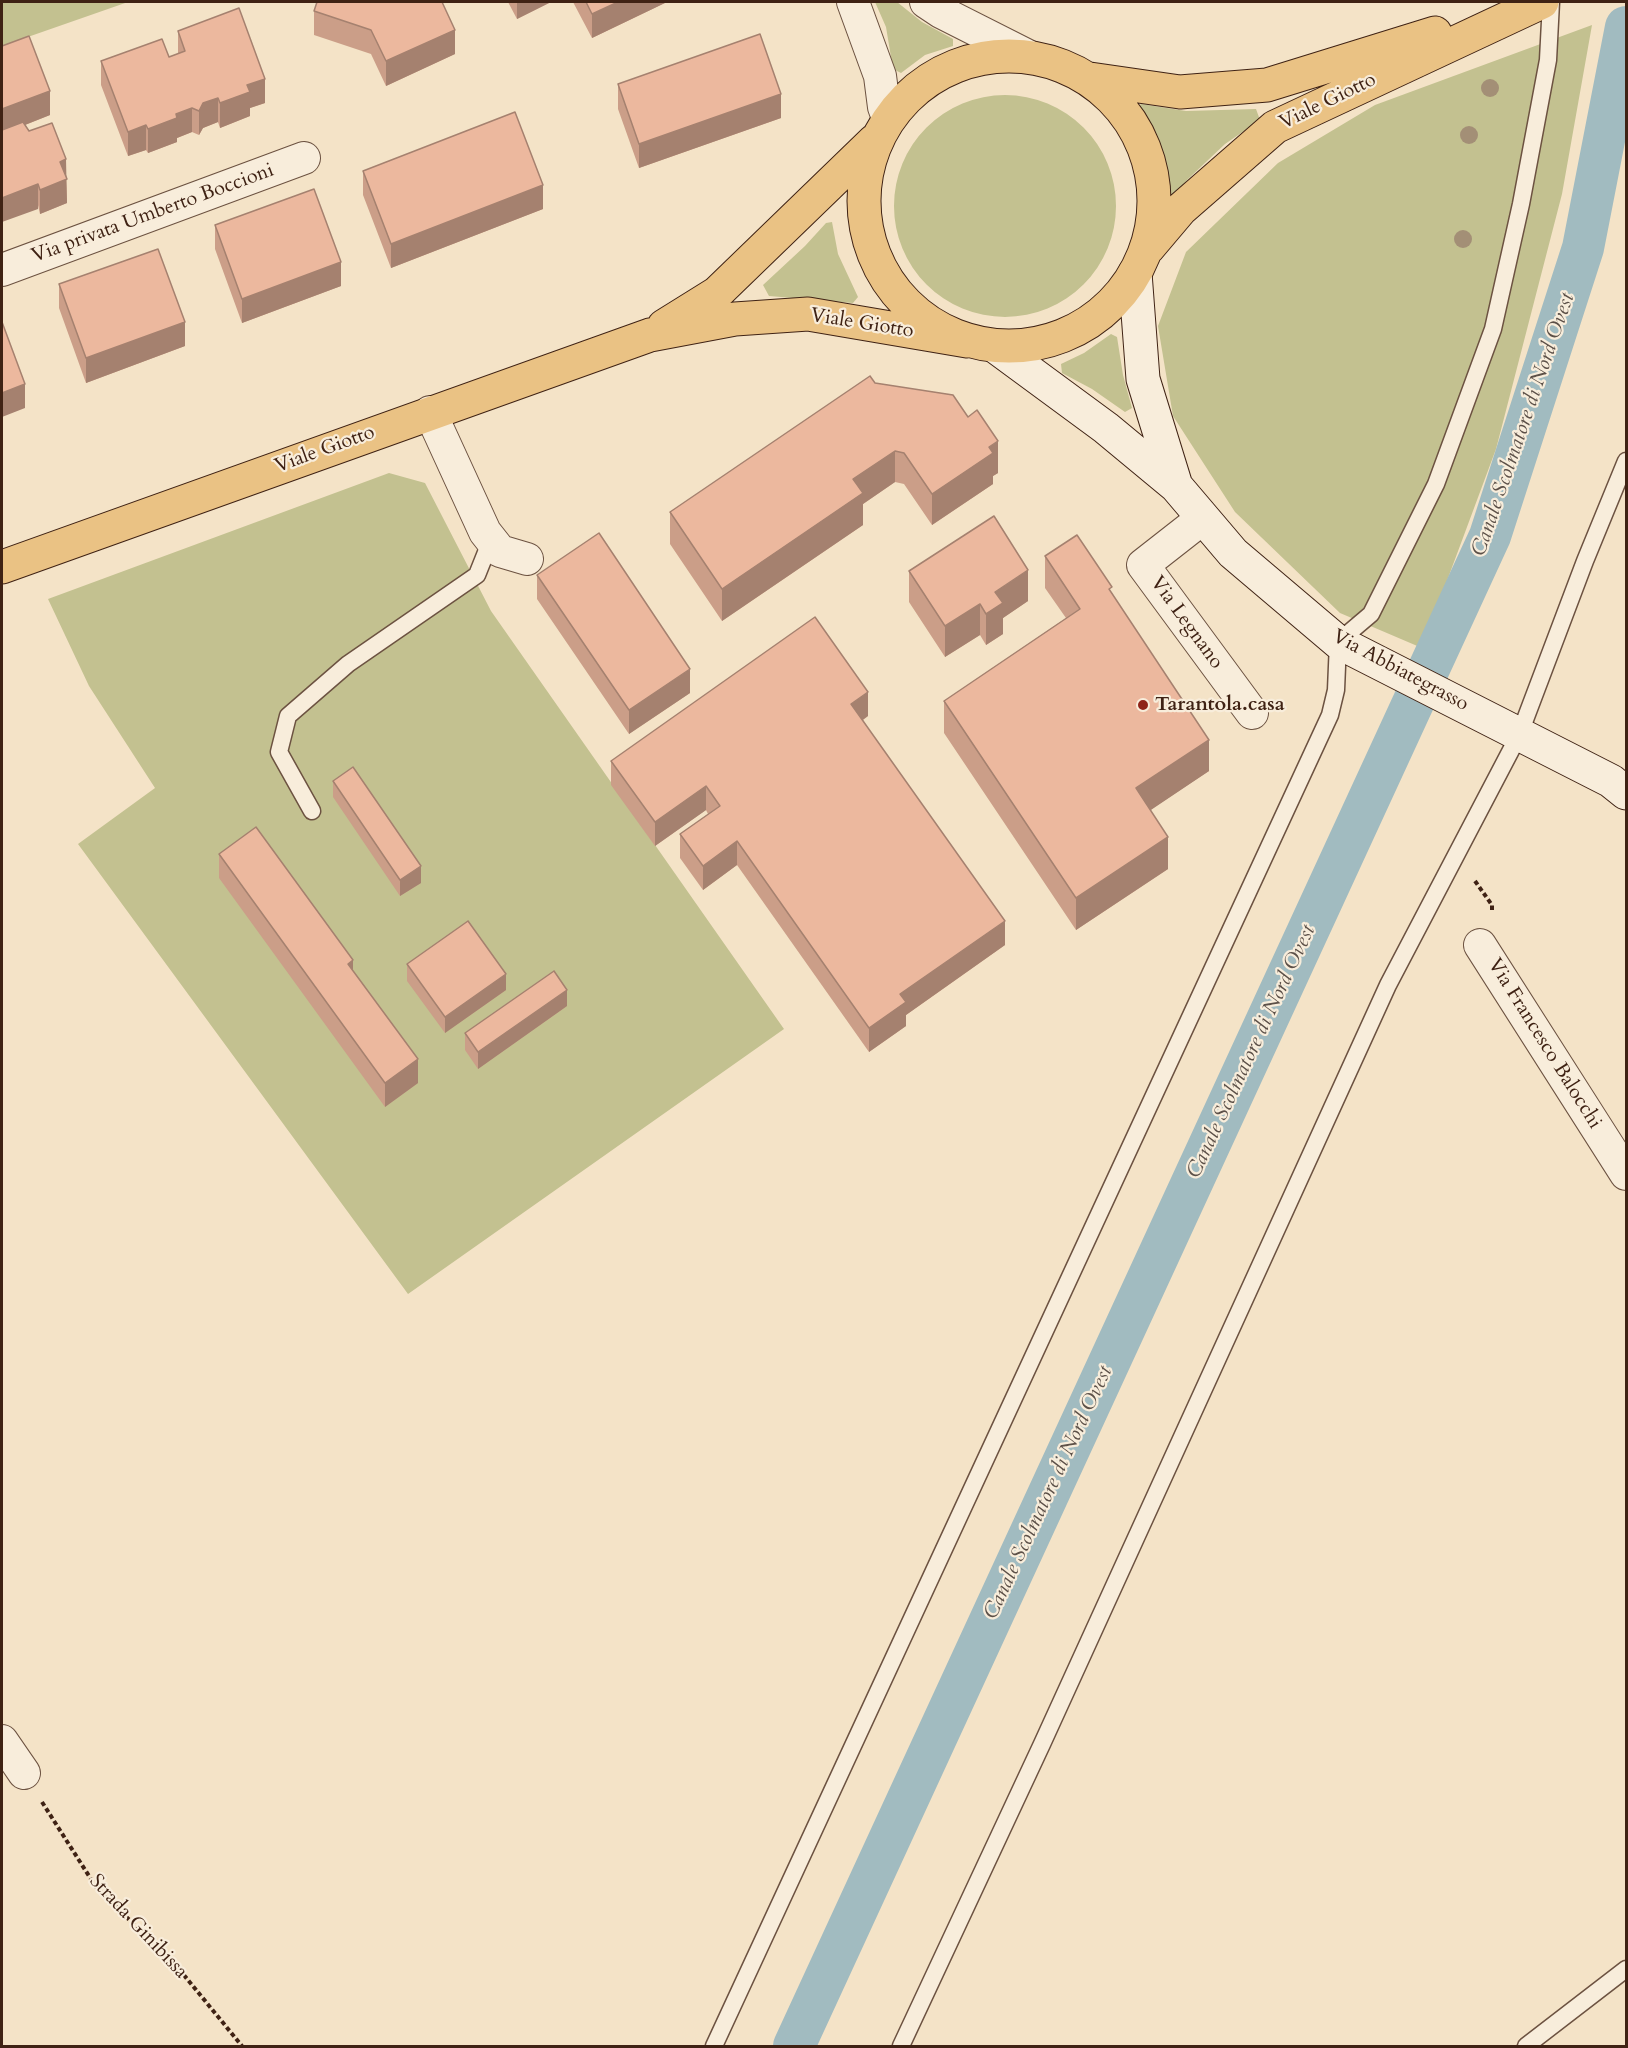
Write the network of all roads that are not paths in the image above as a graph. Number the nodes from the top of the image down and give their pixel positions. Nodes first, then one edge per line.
1 (853, 2) edge
2 (926, 2) edge
3 (1537, 2) edge
4 (1542, 2) edge
5 (1551, 2) edge
6 (1028, 56) junction
7 (1090, 79) junction
8 (882, 128) junction
9 (304, 158) dead end
10 (1141, 261) junction
11 (2, 270) edge
12 (650, 335) junction
13 (982, 344) junction
14 (430, 412) junction
15 (1626, 461) edge
16 (1176, 486) junction
17 (1203, 518) junction
18 (491, 540) junction
19 (527, 559) dead end
20 (2, 567) edge
21 (1338, 642) junction
22 (1252, 713) dead end
23 (1520, 734) junction
24 (1626, 794) edge
25 (312, 811) dead end
26 (1484, 950) road end
27 (1626, 1174) edge
28 (2, 1741) edge
29 (24, 1773) road end
30 (1626, 1969) edge
31 (714, 2046) edge
32 (901, 2046) edge
33 (1526, 2046) edge

1 - 8 street
2 - 6 street
3 - 7 main road, Viale Giotto
4 - 10 main road, Viale Giotto
5 - 21 lane
6 - 7 main road, Viale Giotto
6 - 8 main road, Viale Giotto
7 - 10 main road, Viale Giotto
8 - 12 main road, Viale Giotto
8 - 13 main road, Viale Giotto
9 - 11 street, Via privata Umberto Boccioni
10 - 13 main road, Viale Giotto
10 - 16 street, Via Abbiategrasso
12 - 13 main road, Viale Giotto
12 - 14 main road, Viale Giotto
13 - 16 street, Via Abbiategrasso
14 - 18 street
14 - 20 main road, Viale Giotto
15 - 23 lane
16 - 17 street, Via Abbiategrasso
17 - 21 street, Via Abbiategrasso
17 - 22 street, Via Legnano
18 - 19 street
18 - 25 lane
21 - 23 street, Via Abbiategrasso
21 - 31 lane
23 - 24 street, Via Abbiategrasso
23 - 32 lane
26 - 27 street, Via Francesco Balocchi
28 - 29 street
30 - 33 lane

